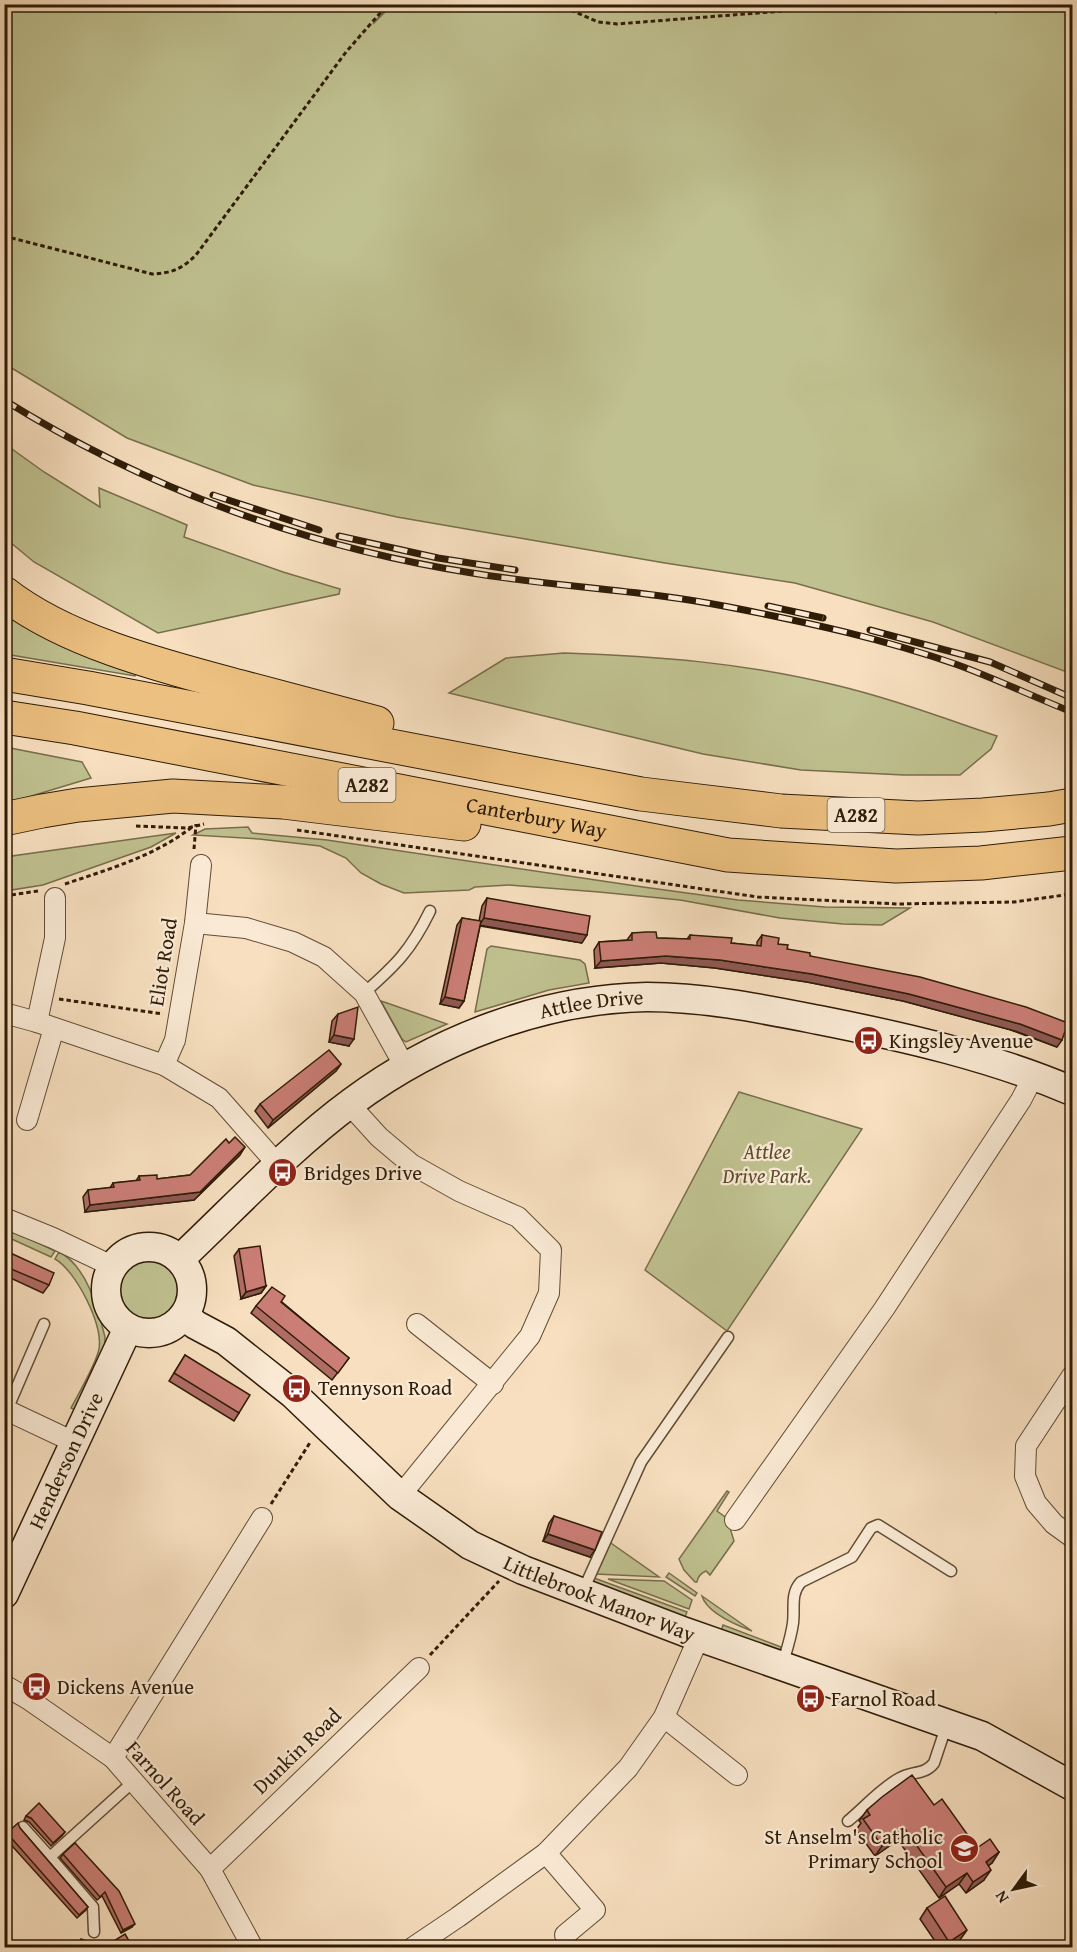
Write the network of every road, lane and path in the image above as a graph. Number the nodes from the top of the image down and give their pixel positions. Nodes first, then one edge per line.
1 (388, 4) edge
2 (555, 4) edge
3 (587, 4) edge
4 (840, 4) edge
5 (564, 7) junction
6 (4, 236) edge
7 (4, 593) edge
8 (4, 674) edge
9 (4, 717) edge
10 (641, 794) junction
11 (1072, 805) edge
12 (4, 819) edge
13 (214, 823) dead end
14 (196, 824) junction
15 (132, 826) dead end
16 (289, 829) dead end
17 (1072, 853) edge
18 (728, 855) junction
19 (201, 866) joint
20 (54, 891) junction
21 (1072, 894) edge
22 (4, 896) edge
23 (430, 911) dead end
24 (195, 923) junction
25 (364, 993) junction
26 (43, 996) junction
27 (4, 1013) edge
28 (179, 1017) junction
29 (46, 1025) junction
30 (164, 1065) junction
31 (405, 1067) junction
32 (1033, 1077) junction
33 (1071, 1085) edge
34 (349, 1104) junction
35 (27, 1120) dead end
36 (278, 1165) junction
37 (4, 1218) edge
38 (180, 1259) junction
39 (111, 1266) junction
40 (184, 1316) junction
41 (44, 1324) dead end
42 (417, 1324) dead end
43 (128, 1328) junction
44 (728, 1337) dead end
45 (1072, 1376) edge
46 (493, 1384) junction
47 (6, 1409) edge
48 (322, 1423) junction
49 (76, 1443) junction
50 (400, 1496) junction
51 (262, 1518) joint
52 (735, 1520) dead end
53 (1072, 1537) edge
54 (514, 1565) junction
55 (951, 1571) dead end
56 (582, 1593) junction
57 (4, 1594) edge
58 (699, 1637) junction
59 (782, 1666) junction
60 (419, 1668) joint
61 (4, 1685) edge
62 (664, 1717) junction
63 (947, 1724) junction
64 (113, 1758) junction
65 (737, 1775) dead end
66 (134, 1781) junction
67 (1072, 1786) edge
68 (848, 1821) dead end
69 (23, 1827) edge
70 (546, 1853) junction
71 (50, 1857) junction
72 (210, 1869) junction
73 (94, 1932) dead end
74 (569, 1941) edge
75 (253, 1947) edge
76 (412, 1947) edge

1 - 6 path
2 - 5 path
3 - 5 path
4 - 5 path
7 - 10 highway, A282
8 - 10 highway, Canterbury Way / A282
9 - 18 highway, Canterbury Way / A282
10 - 11 highway, Canterbury Way / A282
12 - 18 highway, A282
13 - 14 path
14 - 15 path
14 - 19 path
14 - 20 path
16 - 21 path
17 - 18 highway, Canterbury Way / A282
19 - 24 street, Eliot Road
20 - 22 path
20 - 26 street
23 - 25 lane
24 - 25 street
24 - 28 street, Eliot Road
25 - 31 street
26 - 28 path
26 - 29 street
27 - 29 street
28 - 30 street, Eliot Road
29 - 30 street
29 - 35 street
30 - 36 street
31 - 32 street, Attlee Drive
31 - 34 street, Attlee Drive
32 - 33 street, Attlee Drive
32 - 52 street
34 - 36 street, Attlee Drive
34 - 46 street
36 - 38 street, Attlee Drive
37 - 39 street
38 - 39 street
38 - 40 street
39 - 43 street
40 - 43 street
40 - 48 street, Littlebrook Manor Way
41 - 47 lane
42 - 46 street
43 - 49 street, Henderson Drive
44 - 56 lane
45 - 53 street
46 - 50 street
47 - 49 street
48 - 50 street, Littlebrook Manor Way
48 - 51 path
49 - 57 street, Henderson Drive
50 - 54 street, Littlebrook Manor Way
51 - 64 street
54 - 56 street, Littlebrook Manor Way
54 - 60 path
55 - 59 lane
56 - 58 street, Littlebrook Manor Way
58 - 59 street, Littlebrook Manor Way
58 - 62 street
59 - 63 street, Littlebrook Manor Way
60 - 72 street, Dunkin Road
61 - 64 street, Farnol Road
62 - 65 street
62 - 70 street
63 - 67 street, Littlebrook Manor Way
63 - 68 lane
64 - 66 street, Farnol Road
66 - 71 lane
66 - 72 street, Farnol Road
69 - 71 lane
70 - 74 street
70 - 76 street
71 - 73 lane
72 - 75 street, Farnol Road

